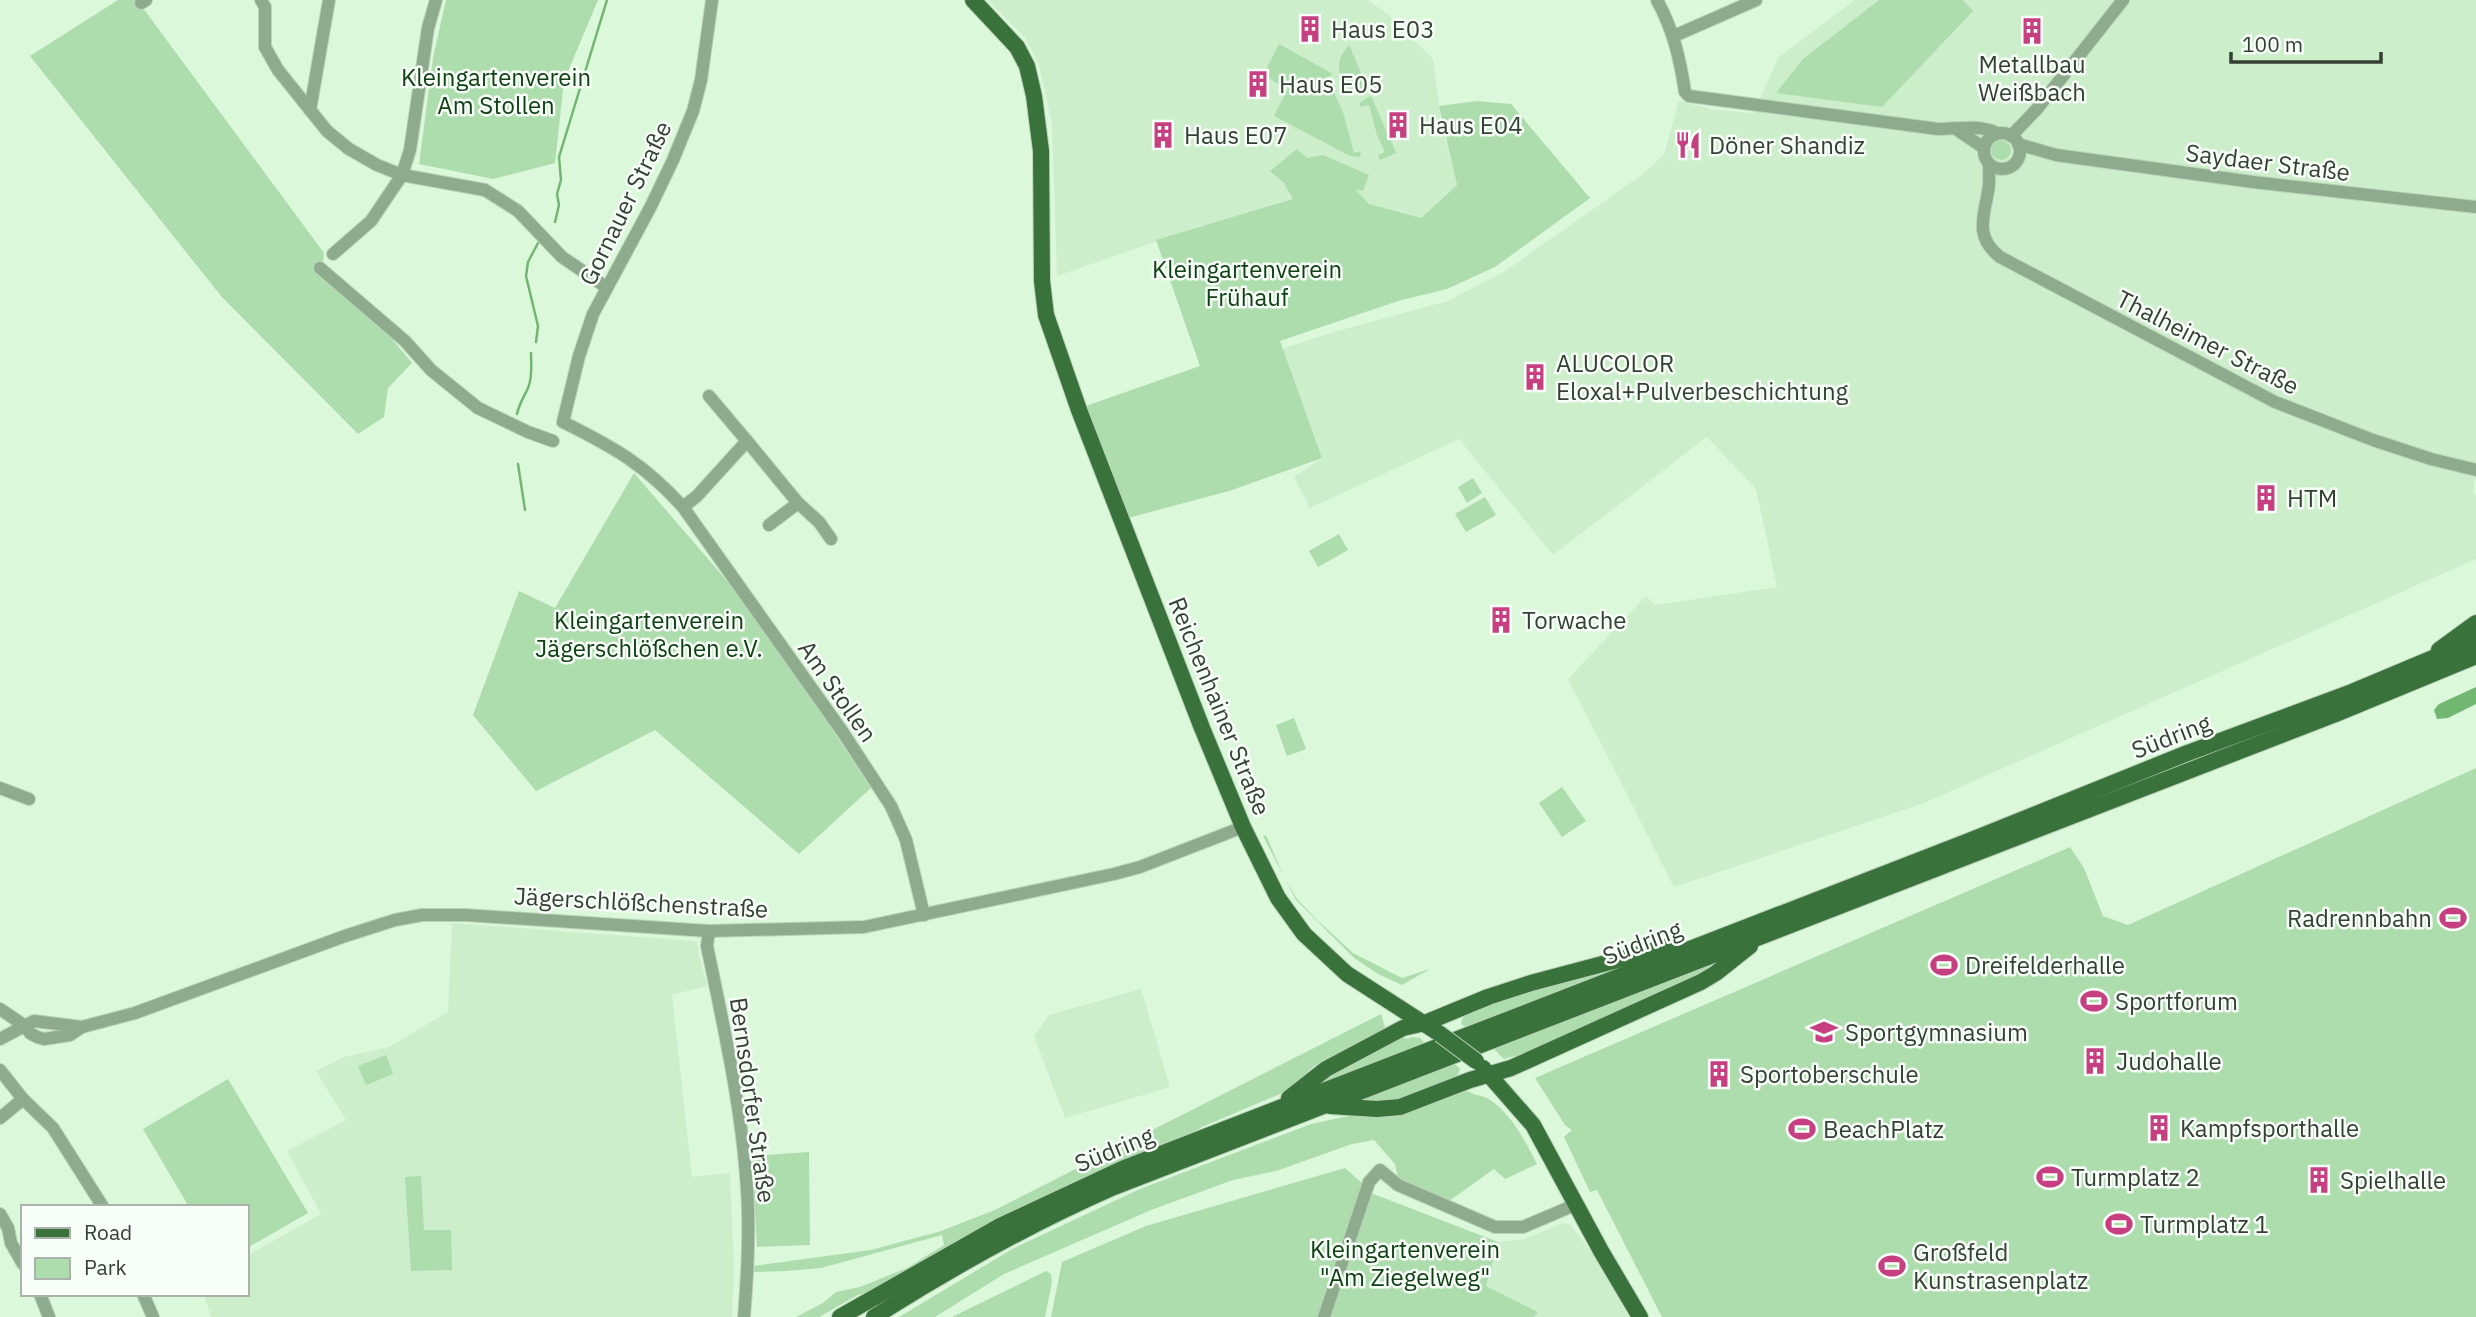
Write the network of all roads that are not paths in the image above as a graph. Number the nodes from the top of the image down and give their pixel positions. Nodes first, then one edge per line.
1 (261, 0) edge
2 (329, 0) edge
3 (436, 0) edge
4 (712, 0) edge
5 (973, 0) edge
6 (1657, 0) edge
7 (1756, 0) edge
8 (2123, 0) edge
9 (1674, 36) junction
10 (310, 110) junction
11 (1956, 129) junction
12 (1997, 133) junction
13 (2016, 145) junction
14 (1984, 148) junction
15 (1994, 166) junction
16 (402, 175) junction
17 (2476, 207) edge
18 (333, 254) dead end
19 (320, 268) dead end
20 (606, 287) junction
21 (709, 396) dead end
22 (563, 422) joint
23 (747, 440) junction
24 (553, 441) dead end
25 (2476, 470) edge
26 (798, 503) junction
27 (684, 507) junction
28 (769, 525) dead end
29 (831, 539) dead end
30 (2476, 623) edge
31 (2476, 640) edge
32 (2476, 656) edge
33 (2422, 663) junction
34 (0, 788) edge
35 (29, 799) dead end
36 (1243, 827) junction
37 (924, 915) junction
38 (709, 931) junction
39 (1770, 933) junction
40 (1718, 937) junction
41 (1, 1007) edge
42 (1425, 1023) junction
43 (25, 1026) junction
44 (0, 1039) edge
45 (0, 1070) edge
46 (1489, 1074) junction
47 (23, 1099) junction
48 (1320, 1107) junction
49 (1273, 1110) junction
50 (0, 1118) edge
51 (1577, 1204) junction
52 (102, 1205) edge
53 (0, 1214) edge
54 (21, 1260) edge
55 (41, 1296) edge
56 (144, 1296) edge
57 (49, 1317) edge
58 (153, 1317) edge
59 (744, 1317) edge
60 (840, 1317) edge
61 (874, 1317) edge
62 (1324, 1317) edge
63 (1640, 1317) edge

1 - 10 street
2 - 10 street
3 - 16 street
4 - 20 street, Gornauer Straße
5 - 36 main road, Reichenhainer Straße
6 - 9 street
7 - 9 street
8 - 13 street
9 - 11 street
10 - 16 street
11 - 12 street
11 - 14 street
12 - 13 street
12 - 14 street
13 - 15 street
13 - 17 street, Saydaer Straße
14 - 15 street
15 - 25 street, Thalheimer Straße
16 - 18 street
16 - 20 street
19 - 24 street
20 - 22 street, Gornauer Straße
21 - 23 street
22 - 27 street, Am Stollen
23 - 26 street
23 - 27 street
26 - 28 street
26 - 29 street
27 - 37 street, Am Stollen
30 - 33 main road
31 - 33 main road, Südring
32 - 39 main road, Südring
33 - 40 main road, Südring
34 - 35 street
36 - 37 street, Jägerschlößchenstraße
36 - 42 main road, Reichenhainer Straße
37 - 38 street, Jägerschlößchenstraße
38 - 43 street, Jägerschlößchenstraße
38 - 59 street, Bernsdorfer Straße
39 - 46 main road
39 - 48 main road, Südring
40 - 42 main road
40 - 49 main road, Südring
41 - 43 street, Jägerschlößchenstraße
42 - 46 main road, Reichenhainer Straße, bridge
42 - 49 main road
43 - 44 street
45 - 47 street
46 - 48 main road
46 - 51 main road, Reichenhainer Straße
47 - 50 street
47 - 52 street
48 - 61 main road, Südring
49 - 60 main road, Südring
51 - 62 street
51 - 63 main road, Reichenhainer Straße
53 - 54 street
55 - 57 street
56 - 58 street

